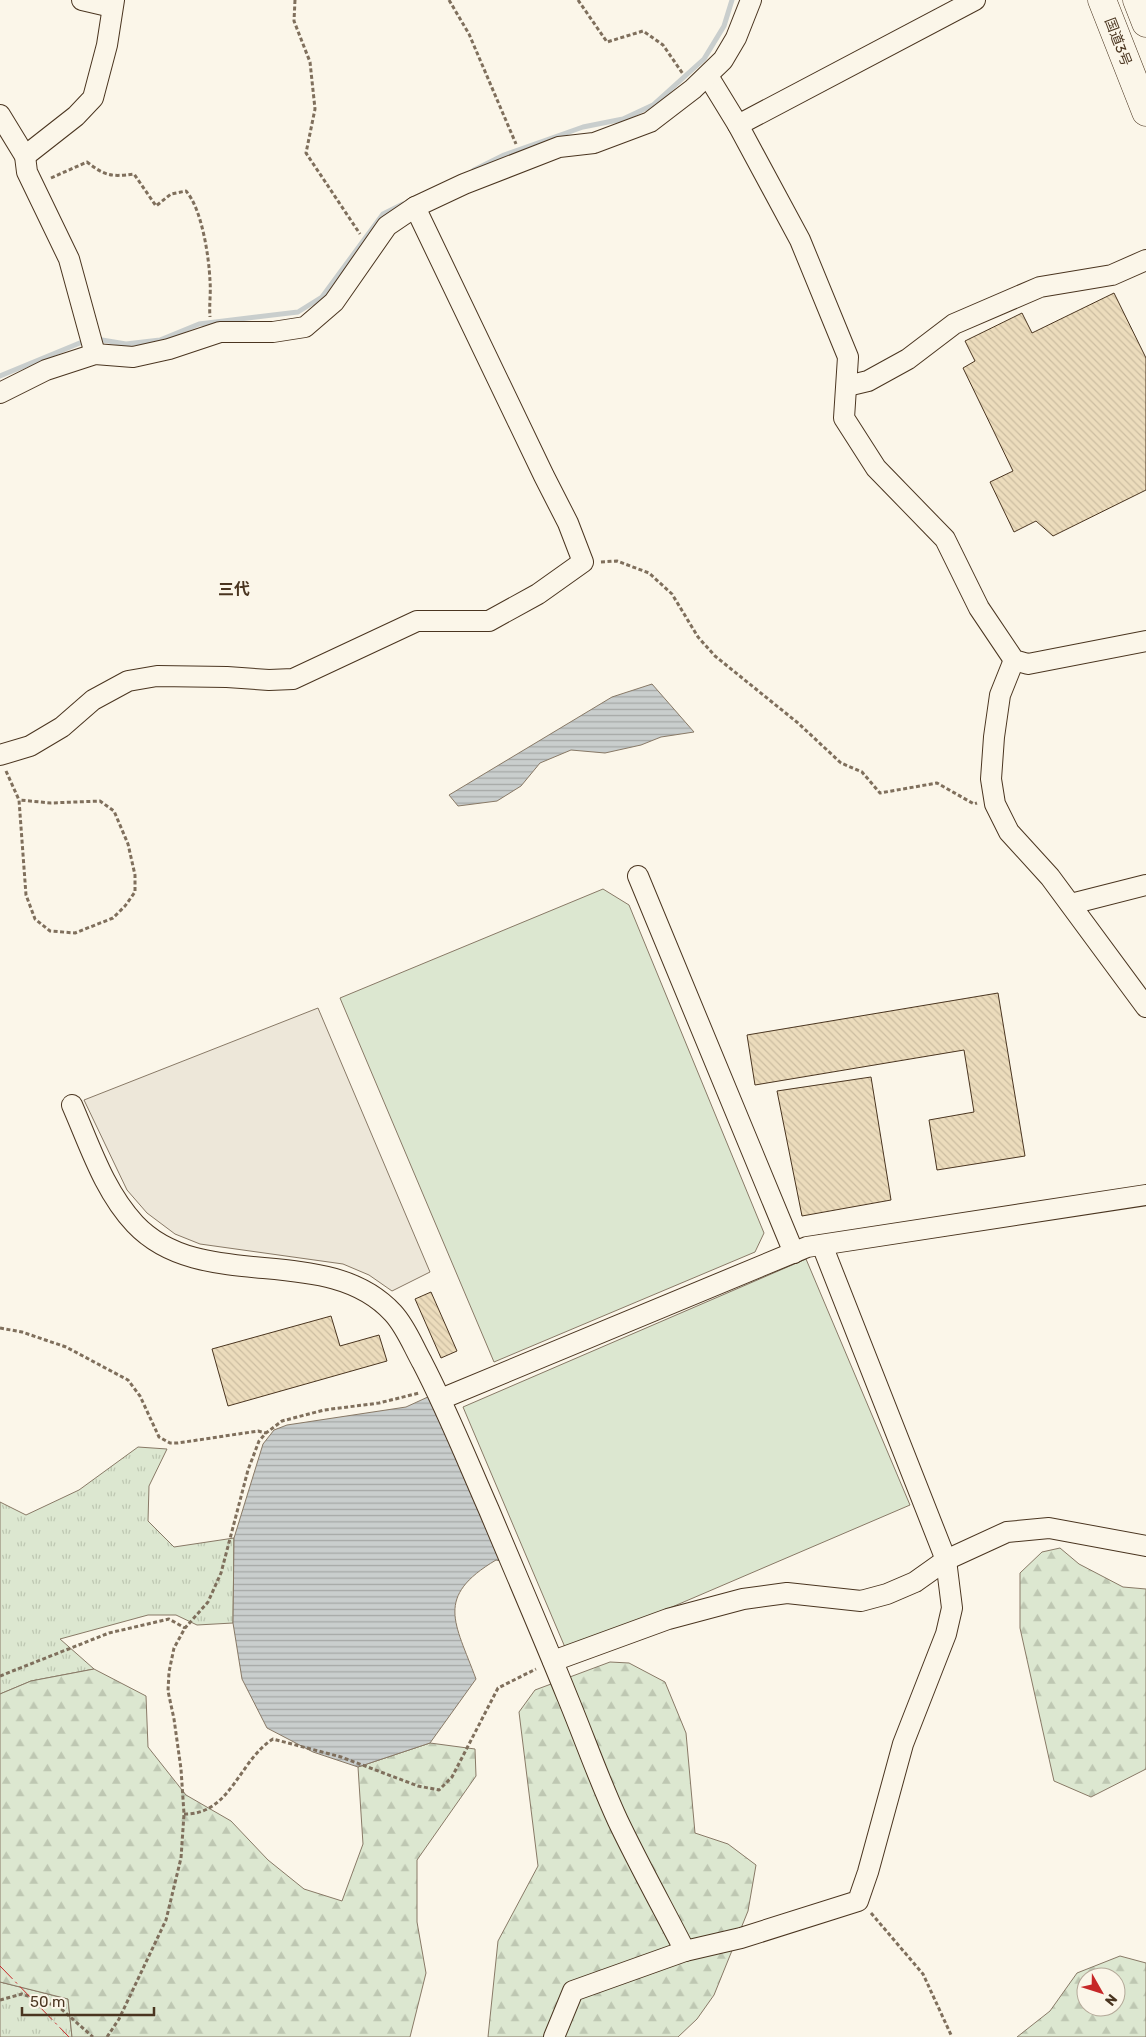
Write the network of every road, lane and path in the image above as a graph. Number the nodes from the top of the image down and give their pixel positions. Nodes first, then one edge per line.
1 (82, 0) edge
2 (295, 0) edge
3 (449, 0) edge
4 (578, 0) edge
5 (751, 0) edge
6 (975, 0) edge
7 (1102, 0) edge
8 (1138, 0) edge
9 (113, 4) edge
10 (1146, 23) edge
11 (701, 82) junction
12 (1146, 112) edge
13 (0, 115) edge
14 (738, 126) junction
15 (25, 156) junction
16 (523, 161) junction
17 (35, 185) junction
18 (416, 207) junction
19 (370, 250) junction
20 (1146, 260) edge
21 (212, 335) junction
22 (95, 354) junction
23 (847, 386) junction
24 (0, 393) edge
25 (583, 562) junction
26 (1146, 641) edge
27 (1014, 660) junction
28 (2, 761) edge
29 (994, 798) junction
30 (20, 800) junction
31 (638, 876) dead end
32 (1146, 885) edge
33 (1072, 904) junction
34 (1146, 1007) edge
35 (72, 1105) dead end
36 (1146, 1195) edge
37 (822, 1245) junction
38 (794, 1253) junction
39 (0, 1328) edge
40 (438, 1392) junction
41 (266, 1433) junction
42 (1146, 1546) edge
43 (946, 1560) junction
44 (185, 1628) junction
45 (553, 1661) junction
46 (0, 1676) edge
47 (184, 1814) junction
48 (858, 1901) junction
49 (685, 1951) junction
50 (0, 2000) edge
51 (93, 2037) edge
52 (108, 2037) edge
53 (554, 2037) edge
54 (952, 2037) edge

1 - 9 street
2 - 19 path
3 - 16 path
4 - 11 path
5 - 11 street
6 - 14 street
7 - 12 highway, 国道3号
8 - 10 highway
9 - 15 street
11 - 14 street
11 - 16 street
13 - 15 street
14 - 23 street
15 - 17 street
16 - 18 street
17 - 21 path
17 - 22 street
18 - 19 street
18 - 25 street
19 - 21 street
20 - 23 street
21 - 22 street
22 - 24 street
23 - 27 street
25 - 28 street
25 - 29 path
26 - 27 street
27 - 29 street
28 - 30 path
29 - 33 street
30 - 30 path
31 - 38 street
32 - 33 street
33 - 34 street
35 - 40 street
36 - 37 street
37 - 38 street
37 - 43 street
38 - 40 street
39 - 41 path
40 - 41 path
40 - 45 street
41 - 44 path
42 - 43 street
43 - 45 street
43 - 48 street
44 - 46 path
44 - 47 path
45 - 47 path
45 - 49 street
47 - 52 path
48 - 49 street
48 - 54 path
49 - 53 street
50 - 51 path

